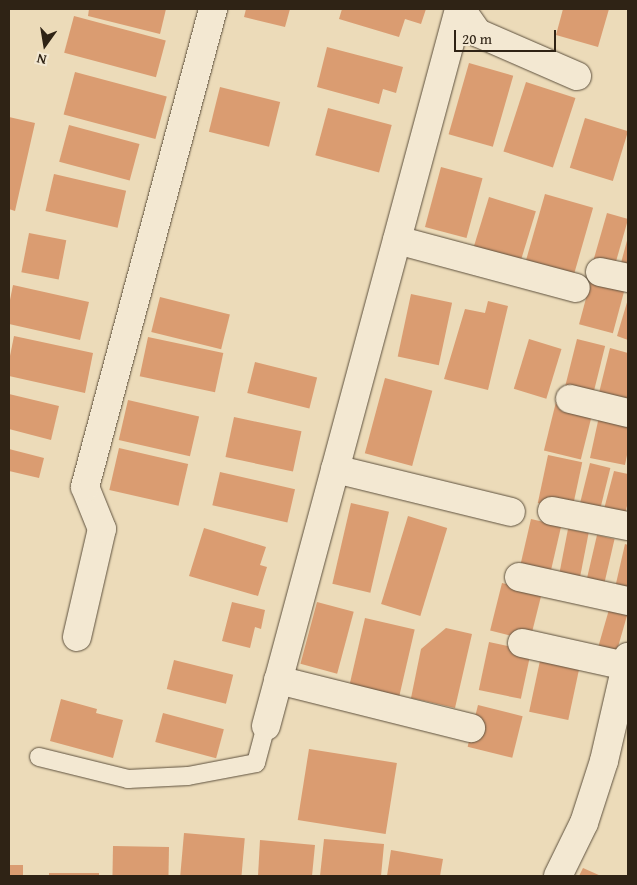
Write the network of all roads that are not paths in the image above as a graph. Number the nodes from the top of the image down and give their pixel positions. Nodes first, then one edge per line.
1 (213, 9) edge
2 (460, 9) edge
3 (576, 76) dead end
4 (397, 240) junction
5 (600, 272) dead end
6 (628, 278) edge
7 (576, 288) dead end
8 (570, 399) dead end
9 (628, 413) edge
10 (335, 469) junction
11 (552, 511) dead end
12 (511, 512) dead end
13 (628, 526) edge
14 (519, 577) dead end
15 (628, 601) edge
16 (77, 637) dead end
17 (522, 643) dead end
18 (627, 661) edge
19 (278, 680) junction
20 (266, 726) joint
21 (471, 728) dead end
22 (628, 748) edge
23 (39, 757) dead end
24 (604, 761) junction
25 (558, 876) edge

1 - 16 street
2 - 3 street
2 - 4 street
4 - 7 street
4 - 10 street
5 - 6 street
8 - 9 street
10 - 12 street
10 - 19 street
11 - 13 street
14 - 15 street
17 - 18 street
18 - 24 street
19 - 20 street
19 - 21 street
20 - 23 lane
22 - 24 street
24 - 25 street

